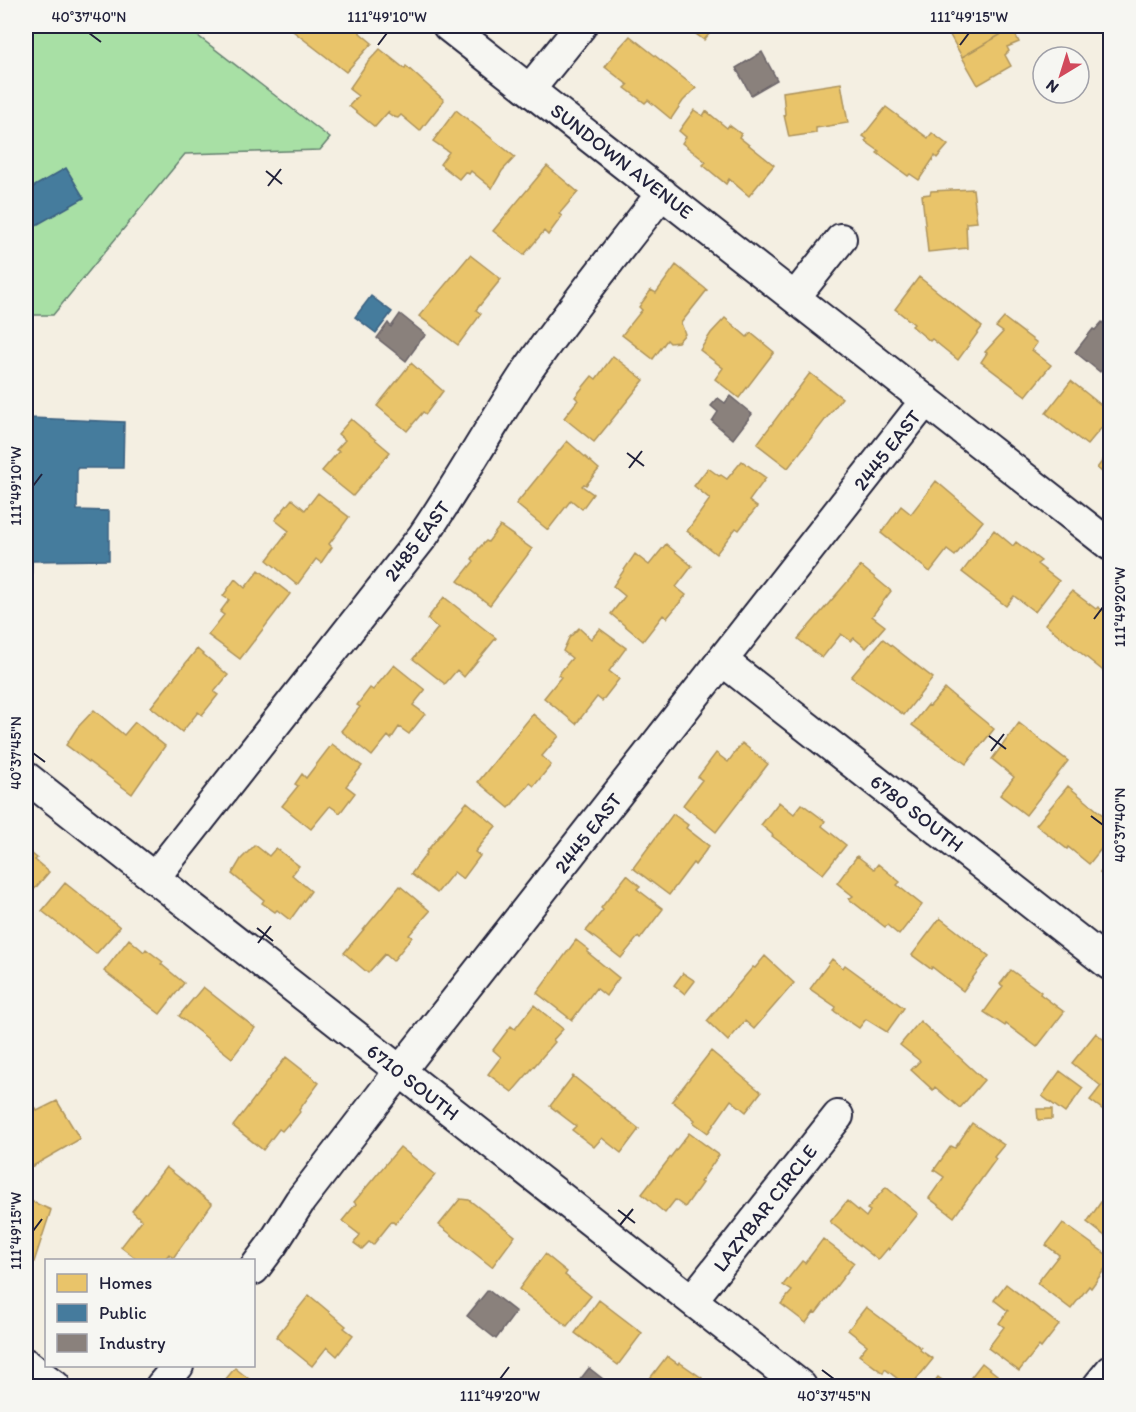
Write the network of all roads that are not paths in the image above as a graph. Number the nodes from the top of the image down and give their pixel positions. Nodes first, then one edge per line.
1 (448, 26) edge
2 (581, 26) edge
3 (530, 89) junction
4 (662, 193) junction
5 (841, 239) dead end
6 (795, 297) junction
7 (926, 400) junction
8 (1110, 544) edge
9 (723, 661) junction
10 (26, 777) edge
11 (154, 878) junction
12 (1110, 965) edge
13 (400, 1071) junction
14 (838, 1116) dead end
15 (255, 1268) edge
16 (692, 1300) junction
17 (26, 1364) edge
18 (176, 1367) edge
19 (1110, 1371) edge
20 (55, 1386) edge
21 (161, 1386) edge
22 (801, 1386) edge
23 (1098, 1386) edge

1 - 3 street, SUNDOWN AVENUE
2 - 3 street
3 - 4 street, SUNDOWN AVENUE
4 - 6 street, SUNDOWN AVENUE
4 - 11 street, 2485 EAST
5 - 6 street
6 - 7 street, SUNDOWN AVENUE
7 - 8 street, SUNDOWN AVENUE
7 - 9 street, 2445 EAST
9 - 12 street, 6780 SOUTH
9 - 13 street, 2445 EAST
10 - 11 street, 6710 SOUTH
11 - 13 street, 6710 SOUTH
13 - 15 street, 2445 EAST
13 - 16 street, 6710 SOUTH
14 - 16 street, LAZYBAR CIRCLE
16 - 22 street, 6710 SOUTH
17 - 20 street
18 - 21 street
19 - 23 street

